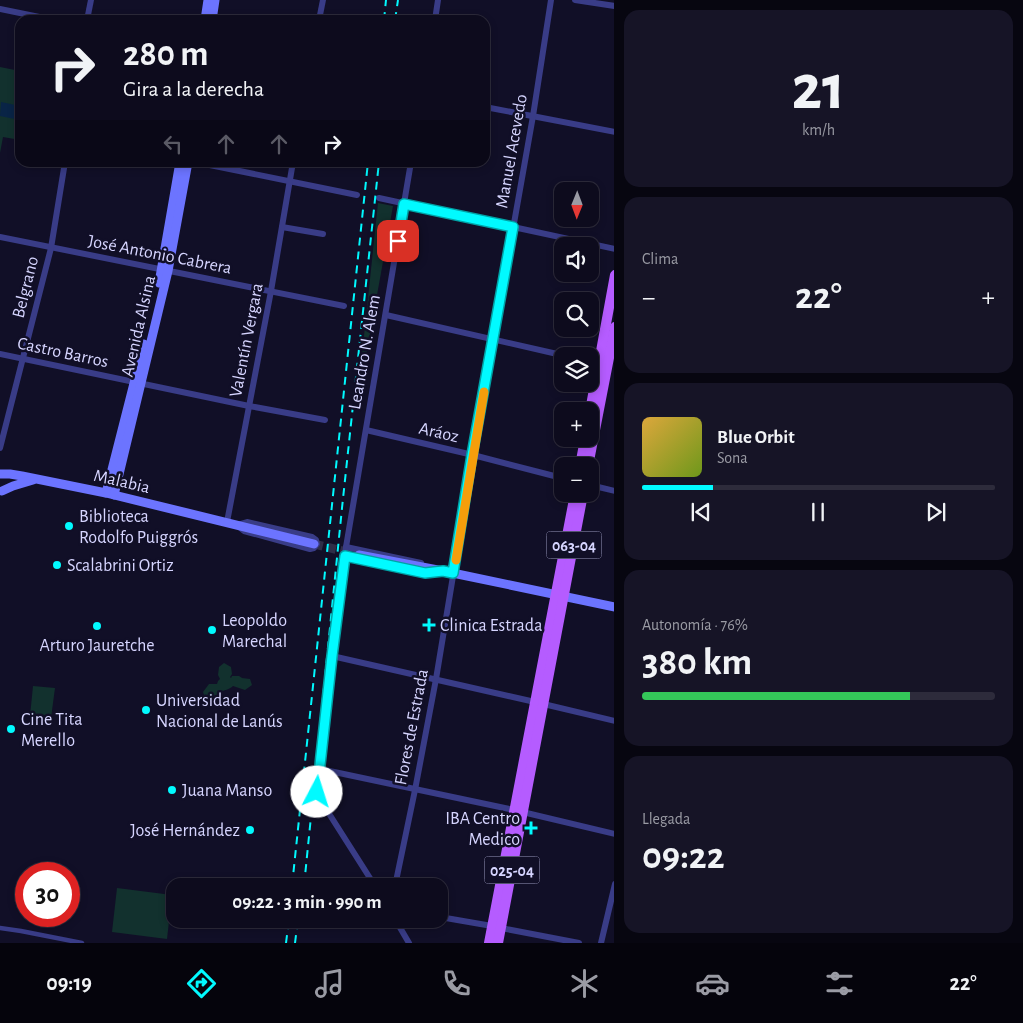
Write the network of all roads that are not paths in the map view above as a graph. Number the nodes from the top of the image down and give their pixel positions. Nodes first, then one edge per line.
1 (91, 0) edge
2 (208, 0) edge
3 (215, 0) edge
4 (323, 0) edge
5 (438, 0) edge
6 (551, 0) edge
7 (575, 0) edge
8 (614, 6) edge
9 (0, 9) edge
10 (29, 15) edge
11 (88, 15) edge
12 (205, 15) edge
13 (213, 15) edge
14 (320, 15) edge
15 (436, 15) edge
16 (490, 108) edge
17 (533, 116) junction
18 (614, 132) edge
19 (64, 167) edge
20 (179, 167) edge
21 (187, 167) edge
22 (219, 167) edge
23 (292, 167) edge
24 (410, 167) edge
25 (290, 182) junction
26 (357, 195) dead end
27 (378, 198) dead end
28 (404, 204) junction
29 (282, 227) junction
30 (513, 227) junction
31 (323, 234) dead end
32 (0, 237) edge
33 (50, 248) junction
34 (614, 249) edge
35 (164, 270) junction
36 (614, 275) edge
37 (271, 291) junction
38 (344, 306) dead end
39 (386, 315) junction
40 (614, 327) edge
41 (493, 340) junction
42 (554, 353) edge
43 (0, 354) edge
44 (22, 359) junction
45 (602, 366) edge
46 (138, 383) junction
47 (592, 402) edge
48 (249, 406) junction
49 (325, 420) dead end
50 (366, 430) junction
51 (0, 448) edge
52 (472, 455) junction
53 (589, 457) edge
54 (0, 475) edge
55 (554, 476) edge
56 (36, 480) junction
57 (599, 487) edge
58 (614, 491) edge
59 (1, 492) edge
60 (110, 494) junction
61 (574, 502) edge
62 (581, 502) edge
63 (228, 522) junction
64 (237, 524) junction
65 (314, 544) tunnel mouth
66 (346, 547) junction
67 (359, 555) tunnel mouth
68 (345, 556) junction
69 (443, 571) junction
70 (453, 573) junction
71 (560, 595) junction
72 (614, 607) edge
73 (332, 656) junction
74 (436, 679) junction
75 (540, 703) junction
76 (614, 722) edge
77 (320, 769) junction
78 (415, 790) junction
79 (518, 811) junction
80 (614, 834) edge
81 (370, 878) edge
82 (396, 878) edge
83 (614, 884) edge
84 (448, 918) edge
85 (497, 927) junction
86 (0, 928) edge
87 (400, 928) edge
88 (82, 943) edge
89 (409, 943) edge
90 (489, 943) edge
91 (498, 943) edge
92 (579, 943) edge
93 (602, 943) edge

1 - 11 street
2 - 12 main road
3 - 13 main road
4 - 14 street
5 - 15 street
6 - 17 street, Manuel Acevedo
7 - 8 street
9 - 10 street
16 - 17 street
17 - 18 street
17 - 30 street, Manuel Acevedo
19 - 33 street, Belgrano
20 - 35 main road, Avenida Alsina
21 - 35 main road, Avenida Alsina
22 - 25 street
23 - 25 street, Valentín Vergara
24 - 28 street, Leandro N. Alem
25 - 26 street
25 - 29 street, Valentín Vergara
27 - 28 street
28 - 30 street
28 - 39 street, Leandro N. Alem
29 - 31 street
29 - 37 street, Valentín Vergara
30 - 34 street
30 - 41 street, Manuel Acevedo
32 - 33 street, José Antonio Cabrera
33 - 35 street, José Antonio Cabrera
33 - 44 street, Belgrano
35 - 37 street, José Antonio Cabrera
35 - 46 main road, Avenida Alsina
36 - 45 main road
37 - 38 street, José Antonio Cabrera
37 - 48 street, Valentín Vergara
39 - 41 street
39 - 50 street, Leandro N. Alem
40 - 45 main road
41 - 42 street
41 - 52 street, Manuel Acevedo
43 - 44 street, Castro Barros
44 - 46 street, Castro Barros
44 - 51 street, Belgrano
45 - 47 main road
45 - 53 main road
46 - 48 street, Castro Barros
46 - 60 main road, Avenida Alsina
48 - 49 street, Castro Barros
48 - 63 street, Valentín Vergara
50 - 52 street, Aráoz
50 - 66 street, Leandro N. Alem
52 - 55 street, Aráoz
52 - 70 street, Manuel Acevedo
54 - 56 main road, Malabia
54 - 59 main road
56 - 59 main road
56 - 60 main road, Malabia
57 - 58 street
60 - 63 main road, Malabia
61 - 71 main road, 063-04
62 - 71 main road, 063-04
63 - 64 main road, Malabia
64 - 64 street, Malabia
64 - 65 main road, Malabia
66 - 68 street, Leandro N. Alem
66 - 69 street
67 - 69 main road
68 - 69 street
68 - 73 street, Leandro N. Alem
69 - 70 main road
70 - 71 main road
70 - 74 street, Flores de Estrada
71 - 72 main road
71 - 75 main road, 025-04
73 - 74 street
73 - 77 street, Leandro N. Alem
74 - 75 street
74 - 78 street, Flores de Estrada
75 - 76 street
75 - 79 main road, 025-04
77 - 78 street
77 - 81 street, Leandro N. Alem
78 - 79 street
78 - 82 street, Flores de Estrada
79 - 80 street
79 - 85 main road, 025-04
83 - 93 street
84 - 85 street
85 - 90 main road, 025-04
85 - 91 main road, 025-04
85 - 92 street
86 - 88 street
87 - 89 street

